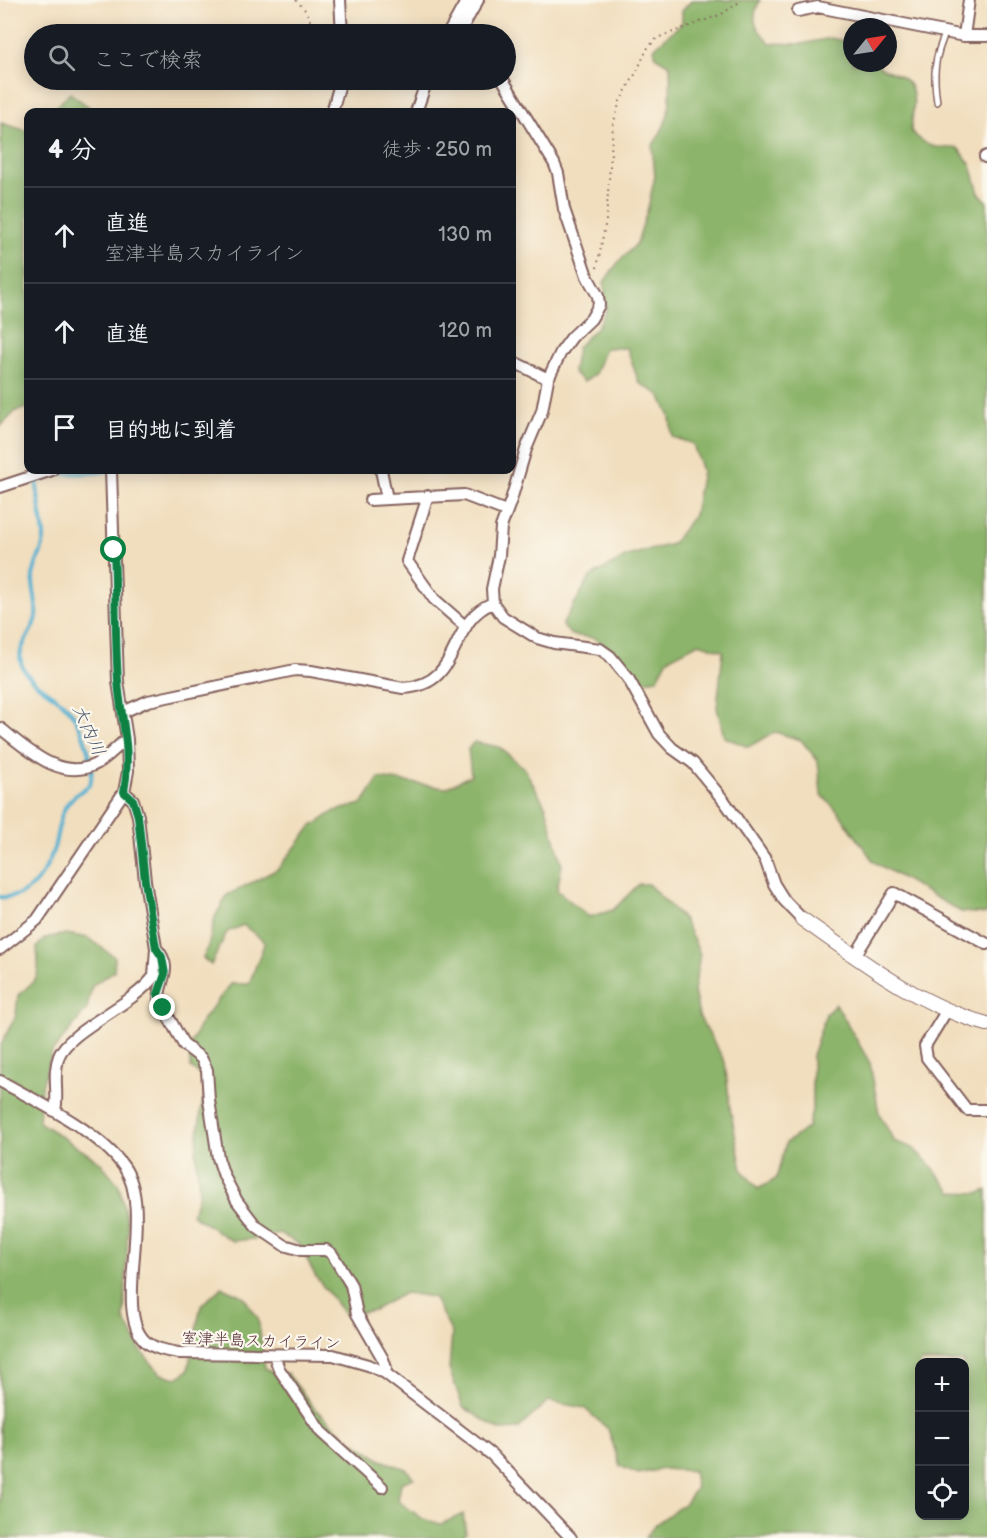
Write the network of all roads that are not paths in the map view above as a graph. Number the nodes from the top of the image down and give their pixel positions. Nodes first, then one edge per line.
1 (340, 0) edge
2 (467, 0) edge
3 (478, 0) edge
4 (969, 0) edge
5 (798, 11) dead end
6 (341, 24) edge
7 (458, 24) edge
8 (461, 24) edge
9 (946, 32) junction
10 (964, 36) junction
11 (987, 36) edge
12 (338, 90) edge
13 (424, 90) edge
14 (509, 90) edge
15 (937, 102) dead end
16 (333, 108) edge
17 (417, 108) edge
18 (516, 363) edge
19 (548, 379) junction
20 (40, 474) edge
21 (111, 474) edge
22 (382, 474) edge
23 (0, 487) edge
24 (428, 496) junction
25 (387, 499) junction
26 (370, 500) dead end
27 (506, 512) junction
28 (493, 603) junction
29 (466, 627) junction
30 (123, 712) junction
31 (0, 729) edge
32 (127, 739) junction
33 (124, 792) junction
34 (802, 919) joint
35 (987, 944) edge
36 (1, 946) edge
37 (156, 948) junction
38 (855, 956) junction
39 (947, 1010) junction
40 (987, 1024) edge
41 (0, 1081) edge
42 (987, 1110) edge
43 (55, 1111) junction
44 (274, 1355) junction
45 (385, 1373) junction
46 (382, 1486) dead end
47 (572, 1538) edge

1 - 6 street
2 - 7 street
3 - 8 street
4 - 10 street
5 - 9 street
9 - 10 street
9 - 15 lane
10 - 11 street
12 - 16 street
13 - 17 street
14 - 19 street
18 - 19 street
19 - 27 street
20 - 23 street
21 - 30 street
22 - 25 street
24 - 25 street
24 - 27 street
24 - 29 street
25 - 26 street
27 - 28 street
28 - 29 street
28 - 34 street
29 - 30 street
30 - 32 street
31 - 32 street
32 - 33 street
33 - 36 street
33 - 37 street
34 - 38 street
35 - 38 street
37 - 43 street
37 - 45 street
38 - 39 street
39 - 40 street
39 - 42 street
41 - 43 street, 室津半島スカイライン
43 - 44 street, 室津半島スカイライン
44 - 45 street, 室津半島スカイライン
44 - 46 street
45 - 47 street, 室津半島スカイライン

